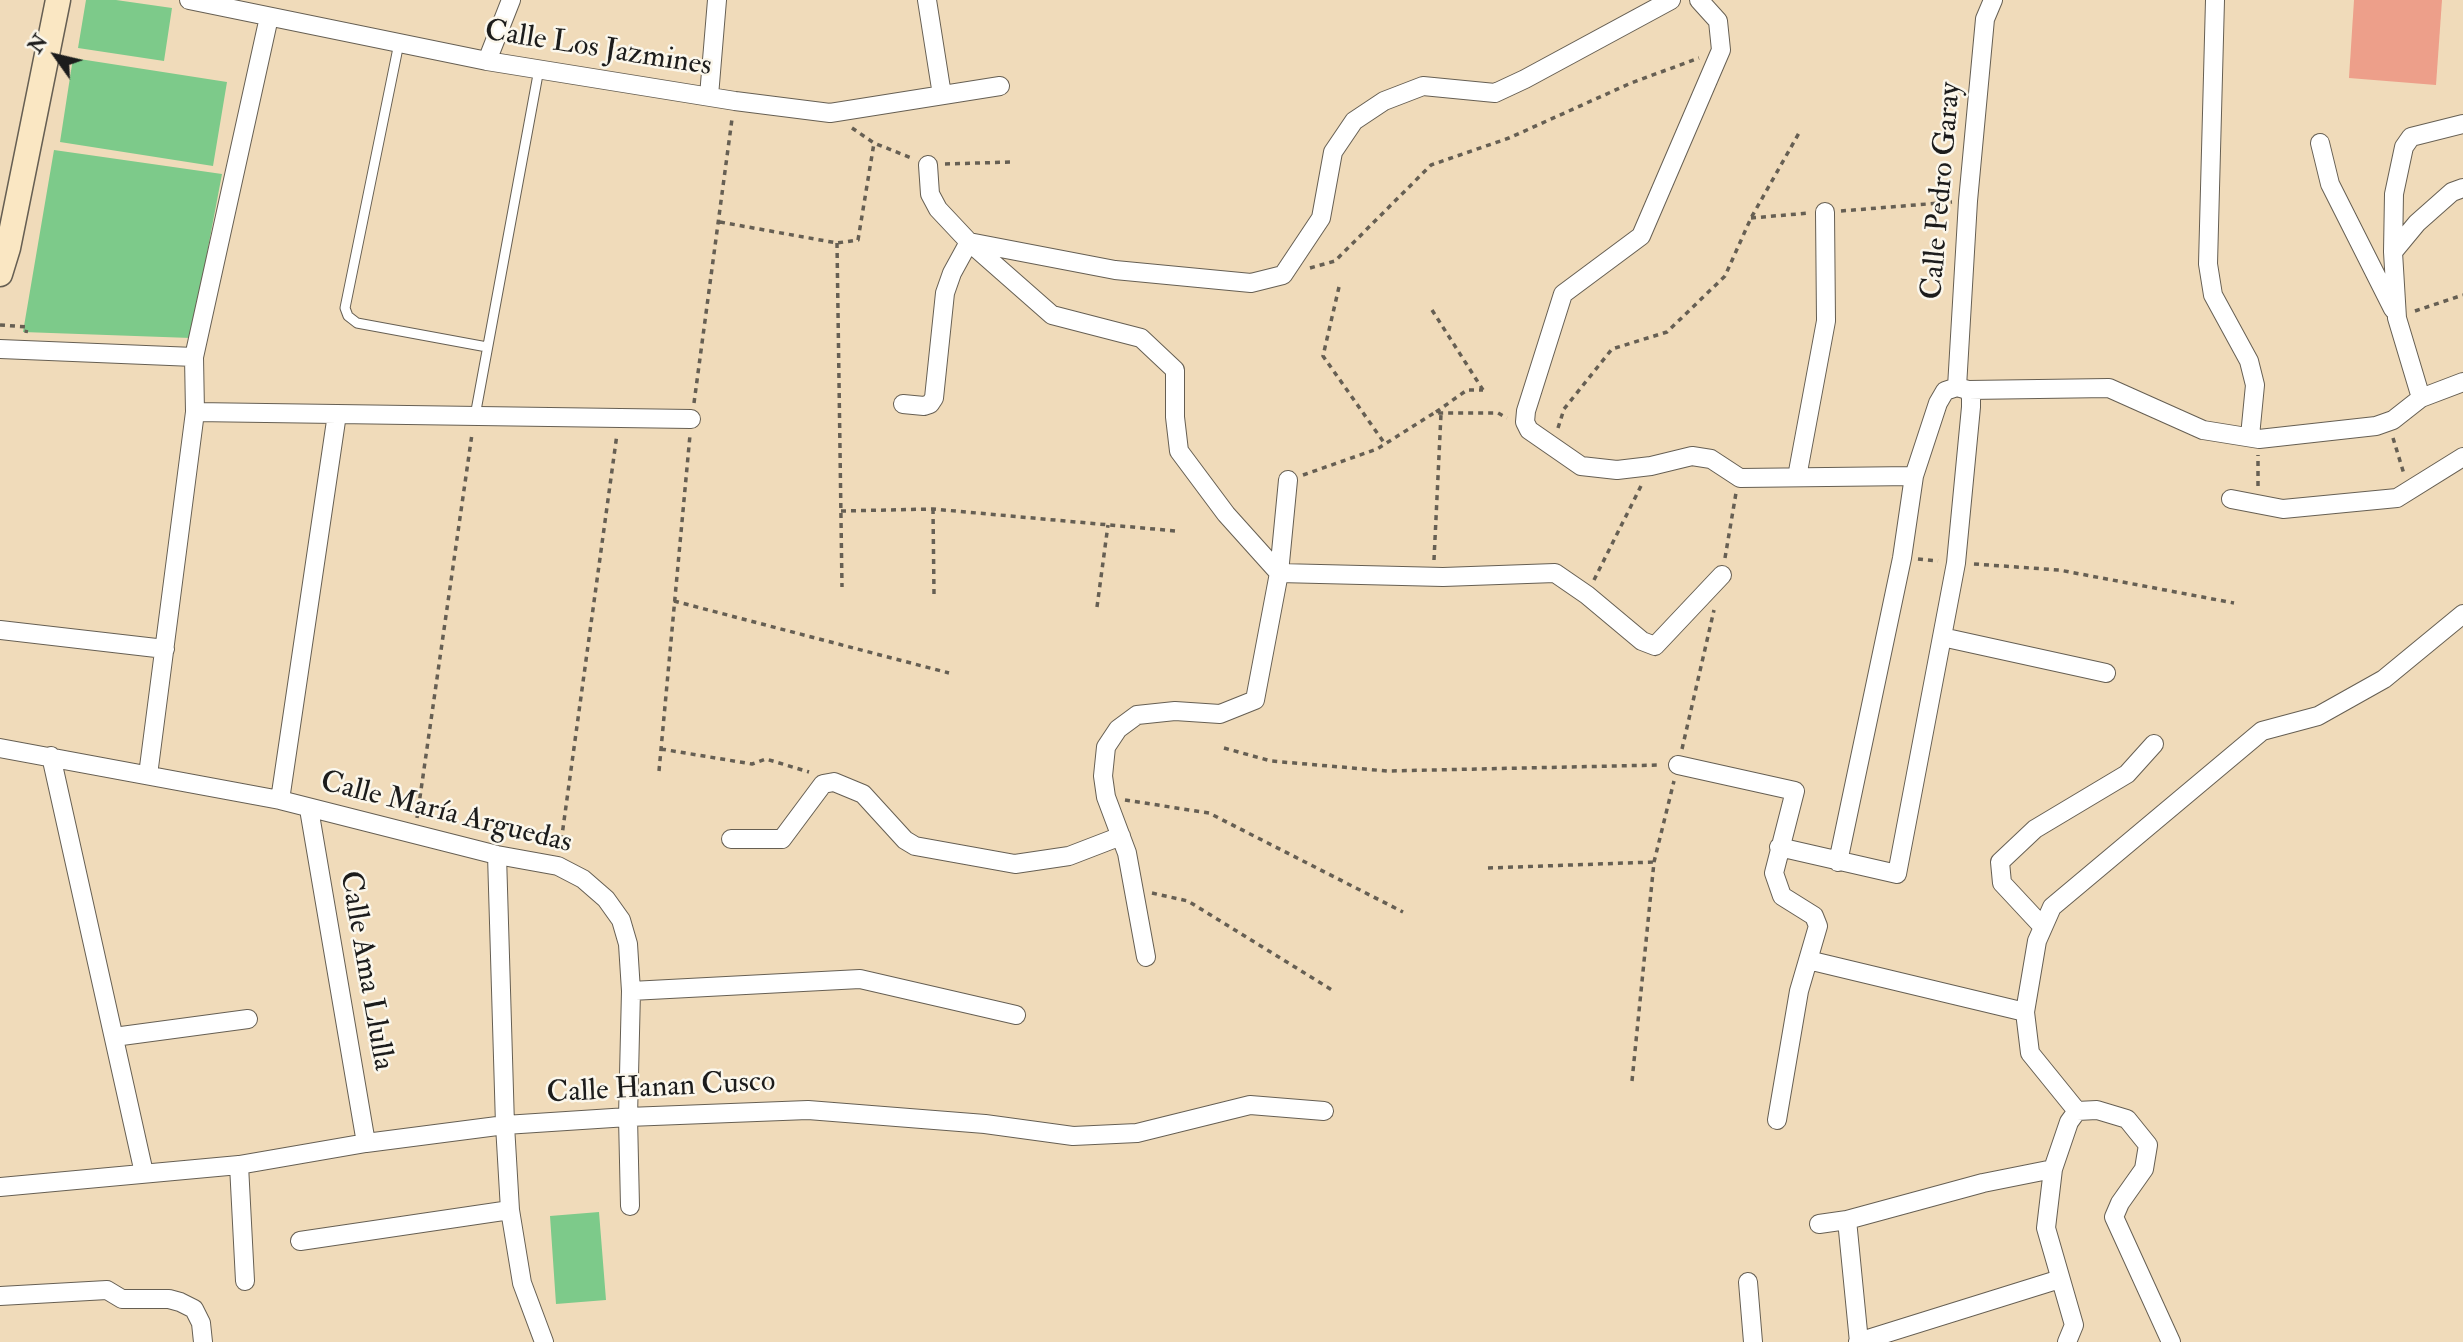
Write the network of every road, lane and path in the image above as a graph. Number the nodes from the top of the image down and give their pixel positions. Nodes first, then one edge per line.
1 (58, 0) edge
2 (189, 0) edge
3 (511, 0) edge
4 (717, 0) edge
5 (927, 0) edge
6 (1671, 0) edge
7 (1699, 0) edge
8 (1993, 0) edge
9 (2215, 0) edge
10 (268, 17) junction
11 (399, 43) junction
12 (1721, 50) junction
13 (487, 61) junction
14 (539, 69) junction
15 (1000, 86) dead end
16 (942, 95) junction
17 (709, 96) junction
18 (2463, 124) edge
19 (1799, 133) dead end
20 (874, 143) dead end
21 (2320, 143) dead end
22 (928, 165) dead end
23 (2463, 188) edge
24 (1968, 201) junction
25 (1825, 212) junction
26 (1751, 218) junction
27 (720, 222) dead end
28 (969, 242) junction
29 (837, 243) junction
30 (2393, 252) junction
31 (0, 274) edge
32 (1283, 275) junction
33 (1339, 287) dead end
34 (2463, 295) edge
35 (1432, 310) dead end
36 (2397, 317) junction
37 (487, 347) junction
38 (0, 349) edge
39 (194, 357) junction
40 (2463, 382) edge
41 (1962, 389) junction
42 (2421, 398) junction
43 (903, 404) dead end
44 (195, 412) junction
45 (1434, 413) junction
46 (1441, 413) junction
47 (1498, 413) dead end
48 (337, 414) junction
49 (475, 416) junction
50 (619, 418) junction
51 (691, 419) dead end
52 (2255, 438) junction
53 (1385, 444) junction
54 (1552, 447) junction
55 (2463, 457) edge
56 (1651, 466) junction
57 (1914, 476) junction
58 (1797, 477) junction
59 (1288, 480) joint
60 (2231, 499) dead end
61 (2257, 504) junction
62 (933, 509) junction
63 (841, 511) junction
64 (1108, 525) junction
65 (1176, 531) dead end
66 (1902, 558) junction
67 (1956, 564) junction
68 (1279, 573) junction
69 (1722, 575) dead end
70 (1433, 576) junction
71 (842, 587) dead end
72 (934, 594) dead end
73 (1587, 594) junction
74 (674, 601) dead end
75 (2234, 603) dead end
76 (1097, 607) dead end
77 (2463, 614) edge
78 (0, 629) edge
79 (1942, 637) junction
80 (165, 649) junction
81 (949, 673) dead end
82 (2106, 673) dead end
83 (2154, 744) dead end
84 (0, 748) edge
85 (1224, 748) dead end
86 (661, 749) dead end
87 (51, 756) junction
88 (1678, 765) joint
89 (813, 773) dead end
90 (148, 775) junction
91 (1106, 797) junction
92 (280, 800) junction
93 (309, 808) junction
94 (415, 834) junction
95 (1121, 836) junction
96 (731, 839) dead end
97 (1779, 847) junction
98 (497, 855) junction
99 (1654, 862) dead end
100 (1838, 862) junction
101 (558, 866) junction
102 (1488, 868) dead end
103 (1133, 888) junction
104 (1403, 912) dead end
105 (2043, 927) junction
106 (1146, 957) dead end
107 (1808, 960) junction
108 (1332, 990) dead end
109 (631, 991) junction
110 (2025, 1012) junction
111 (1016, 1015) dead end
112 (248, 1019) dead end
113 (114, 1038) junction
114 (1324, 1111) dead end
115 (2077, 1111) junction
116 (628, 1117) junction
117 (1777, 1120) dead end
118 (505, 1125) junction
119 (366, 1143) junction
120 (239, 1165) junction
121 (2053, 1169) junction
122 (144, 1173) junction
123 (0, 1187) edge
124 (630, 1206) dead end
125 (510, 1210) junction
126 (1847, 1220) junction
127 (1819, 1224) dead end
128 (300, 1241) dead end
129 (2060, 1279) junction
130 (245, 1281) dead end
131 (1748, 1282) dead end
132 (0, 1296) edge
133 (203, 1342) edge
134 (544, 1342) edge
135 (1753, 1342) edge
136 (1859, 1342) edge
137 (2067, 1342) edge
138 (2171, 1342) edge

1 - 31 street
2 - 10 street, Calle Los Jazmines
3 - 13 street
4 - 17 street
5 - 16 street
6 - 32 street
7 - 12 street
8 - 24 street, Calle Pedro Garay
9 - 52 street
10 - 11 street, Calle Los Jazmines
10 - 39 street
11 - 13 street, Calle Los Jazmines
11 - 37 lane
12 - 32 path
12 - 54 street
13 - 14 street, Calle Los Jazmines
14 - 17 street, Calle Los Jazmines
14 - 37 lane
15 - 16 street, Calle Los Jazmines
16 - 17 street, Calle Los Jazmines
18 - 30 street
19 - 26 path
20 - 29 path
21 - 36 street
22 - 28 street
23 - 30 street
24 - 25 path
24 - 41 street, Calle Pedro Garay
25 - 26 path
25 - 58 street
26 - 54 path
27 - 29 path
28 - 32 street
28 - 43 street
28 - 68 street
29 - 63 path
30 - 36 street
33 - 53 path
34 - 36 path
35 - 45 path
36 - 42 street
37 - 49 lane
38 - 39 street
39 - 44 street
40 - 42 street
41 - 52 street
41 - 57 street
41 - 67 street, Calle Pedro Garay
42 - 52 street
44 - 48 street
44 - 80 street
45 - 46 path
45 - 53 path
46 - 47 path
46 - 70 path
48 - 49 street
48 - 92 street
49 - 50 street
49 - 94 path
50 - 51 street
50 - 101 path
52 - 61 path
53 - 59 path
54 - 56 street
55 - 61 street
56 - 58 street
56 - 73 path
57 - 58 street
57 - 66 street
59 - 68 street
60 - 61 street
62 - 63 path
62 - 64 path
62 - 72 path
63 - 71 path
64 - 65 path
64 - 76 path
66 - 67 path
66 - 100 street
67 - 75 path
67 - 79 street, Calle Pedro Garay
68 - 70 street
68 - 91 street
69 - 73 street
70 - 73 street
74 - 81 path
77 - 105 street
78 - 80 street
79 - 82 street
79 - 100 street, Calle Pedro Garay
80 - 90 street
83 - 105 street
84 - 87 street, Calle María Arguedas
85 - 88 path
86 - 89 path
87 - 90 street, Calle María Arguedas
87 - 113 street
88 - 97 street
90 - 92 street, Calle María Arguedas
91 - 95 street
91 - 104 path
92 - 93 street, Calle María Arguedas
93 - 94 street, Calle María Arguedas
93 - 119 street, Calle Ama Llulla
94 - 98 street, Calle María Arguedas
95 - 96 street
95 - 103 street
97 - 100 street
97 - 107 street
98 - 101 street, Calle María Arguedas
98 - 118 street
99 - 102 path
101 - 109 street, Calle María Arguedas
103 - 106 street
103 - 108 path
105 - 110 street
107 - 110 street
107 - 117 street
109 - 111 street
109 - 116 street, Calle María Arguedas
110 - 115 street
112 - 113 street
113 - 122 street
114 - 116 street, Calle Hanan Cusco
115 - 121 street
115 - 138 street
116 - 118 street, Calle Hanan Cusco
116 - 124 street, Calle María Arguedas
118 - 119 street, Calle Hanan Cusco
118 - 125 street
119 - 120 street, Calle Hanan Cusco
120 - 122 street, Calle Hanan Cusco
120 - 130 street
121 - 126 street
121 - 129 street
122 - 123 street, Calle Hanan Cusco
125 - 128 street
125 - 134 street
126 - 127 street
126 - 136 street
129 - 136 street
129 - 137 street
131 - 135 street
132 - 133 street

